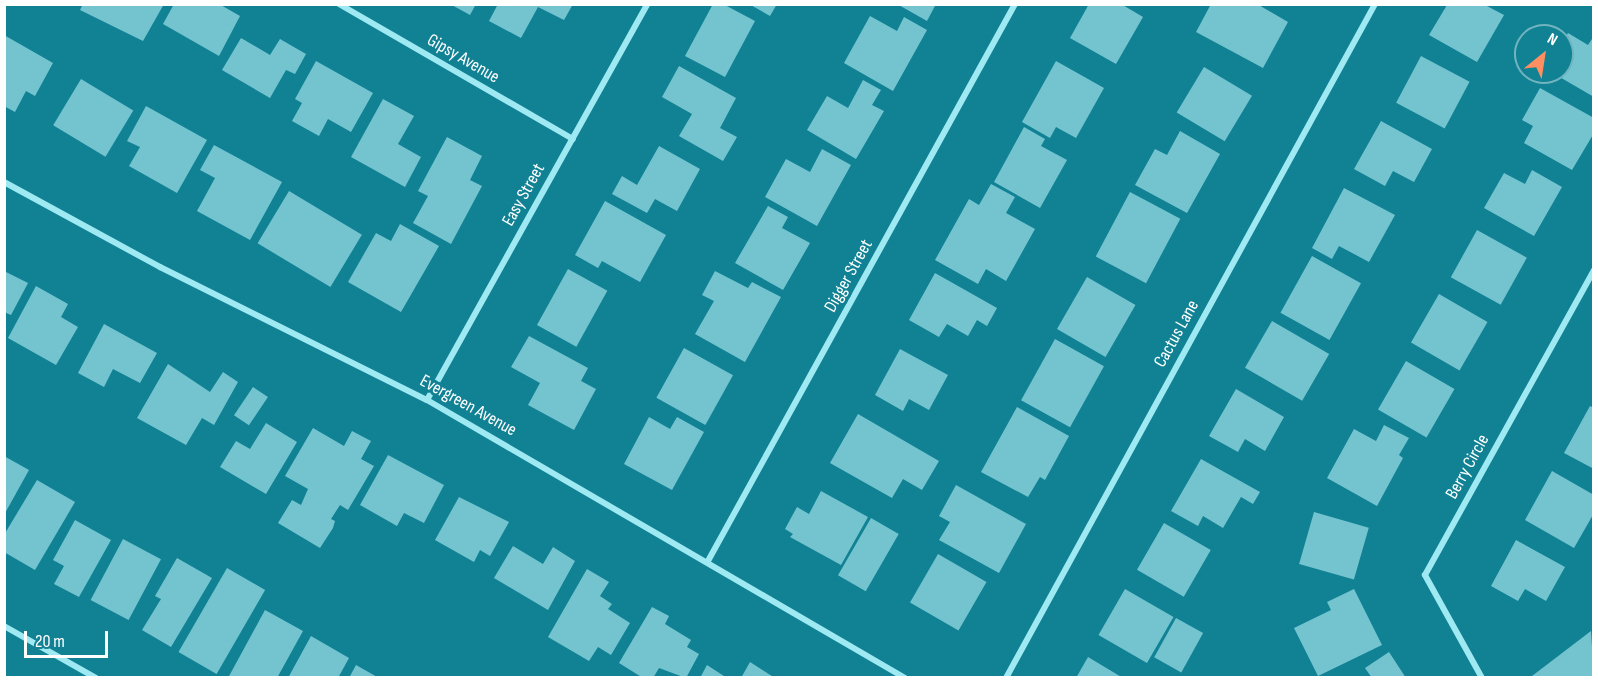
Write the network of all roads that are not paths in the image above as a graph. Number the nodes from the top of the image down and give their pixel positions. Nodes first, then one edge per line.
1 (339, 4) edge
2 (647, 4) edge
3 (1015, 4) edge
4 (1375, 4) edge
5 (573, 139) junction
6 (4, 182) edge
7 (1593, 270) edge
8 (427, 400) junction
9 (708, 561) junction
10 (4, 626) edge
11 (96, 678) edge
12 (905, 678) edge
13 (1006, 678) edge
14 (1482, 678) edge

1 - 5 street, Gipsy Avenue
2 - 5 street, Easy Street
3 - 9 street, Digger Street
4 - 13 street, Cactus Lane
5 - 8 street, Easy Street
6 - 8 street, Evergreen Avenue
7 - 14 street, Berry Circle
8 - 9 street, Evergreen Avenue
9 - 12 street, Evergreen Avenue
10 - 11 street

